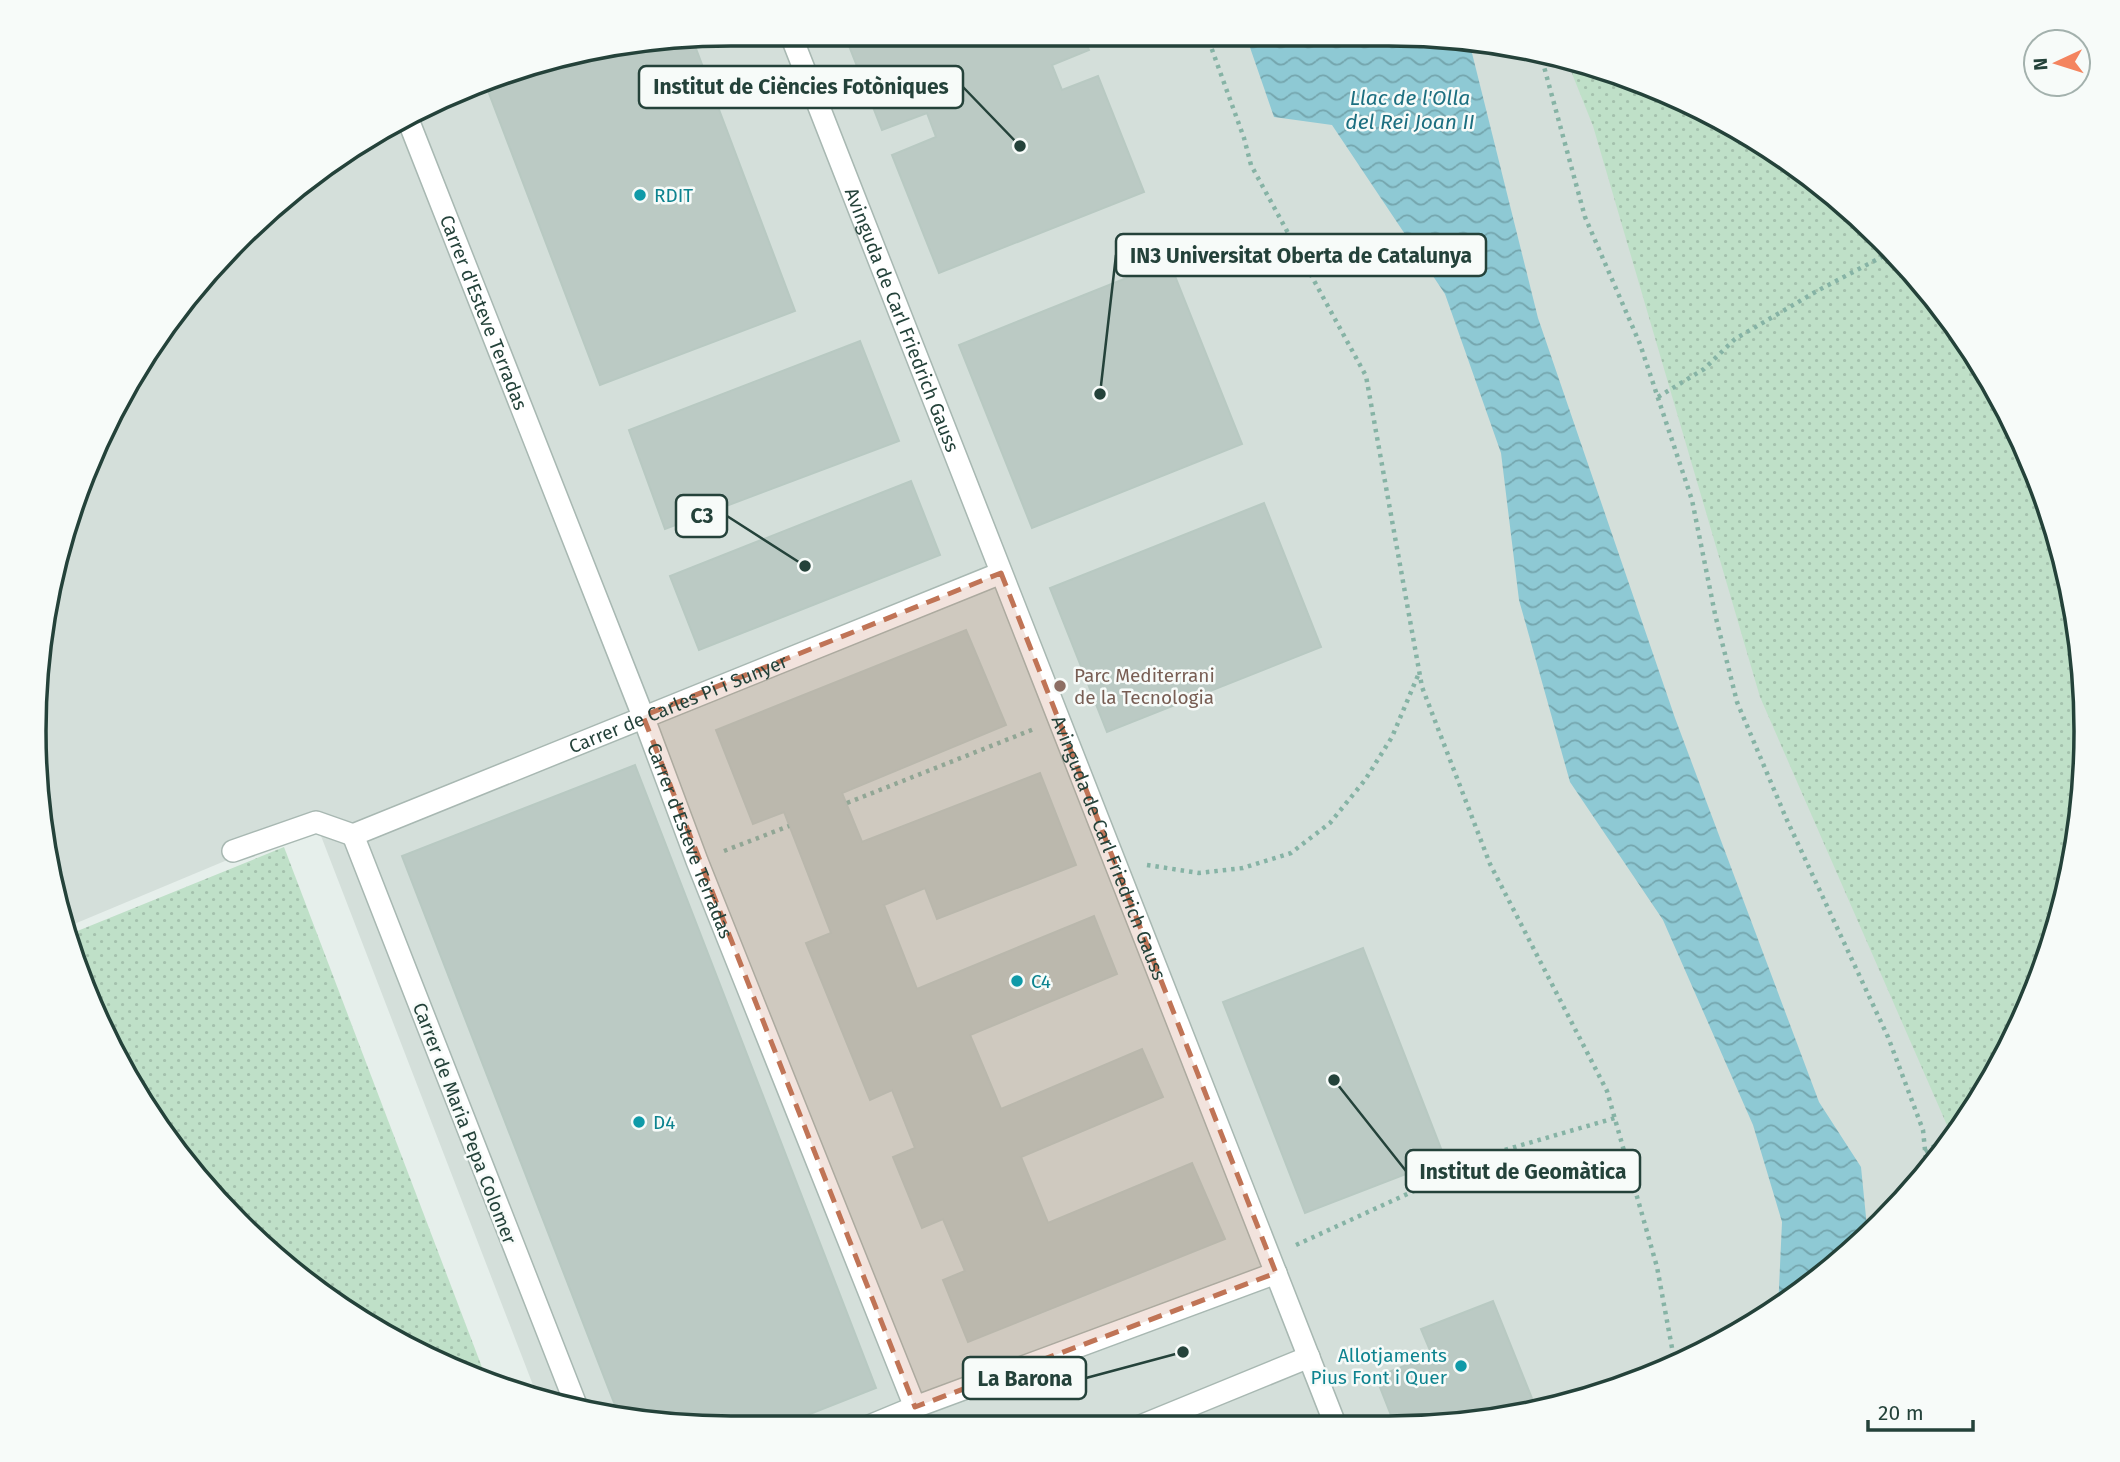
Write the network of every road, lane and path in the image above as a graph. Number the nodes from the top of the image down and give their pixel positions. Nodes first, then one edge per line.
1 (795, 46) edge
2 (1211, 46) edge
3 (1543, 64) edge
4 (410, 125) edge
5 (1884, 256) edge
6 (1658, 397) junction
7 (1001, 573) junction
8 (1420, 672) junction
9 (643, 716) junction
10 (1058, 719) junction
11 (847, 803) dead end
12 (789, 826) dead end
13 (353, 835) junction
14 (233, 851) dead end
15 (697, 861) junction
16 (1115, 861) junction
17 (1615, 1118) junction
18 (1934, 1146) edge
19 (1925, 1152) junction
20 (1926, 1157) edge
21 (1273, 1265) junction
22 (1673, 1354) edge
23 (1309, 1357) junction
24 (573, 1397) edge
25 (915, 1407) junction
26 (893, 1416) edge
27 (1165, 1416) edge
28 (1332, 1416) edge

1 - 7 street, Avinguda de Carl Friedrich Gauss
2 - 8 path
3 - 6 path
4 - 9 street, Carrer d'Esteve Terradas
5 - 6 path
6 - 19 path
7 - 9 street, Carrer de Carles Pi i Sunyer
7 - 10 street, Avinguda de Carl Friedrich Gauss
8 - 16 path
8 - 17 path
9 - 13 street, Carrer de Carles Pi i Sunyer
9 - 15 street, Carrer d'Esteve Terradas
10 - 11 path
10 - 16 street, Avinguda de Carl Friedrich Gauss
12 - 15 path
13 - 14 street
13 - 24 street, Carrer de Maria Pepa Colomer
15 - 25 street, Carrer d'Esteve Terradas
16 - 21 street, Avinguda de Carl Friedrich Gauss
17 - 21 path
17 - 22 path
18 - 19 path
19 - 20 path
21 - 23 street, Avinguda de Carl Friedrich Gauss
21 - 25 street
23 - 27 street
23 - 28 street, Avinguda de Carl Friedrich Gauss
25 - 26 street

